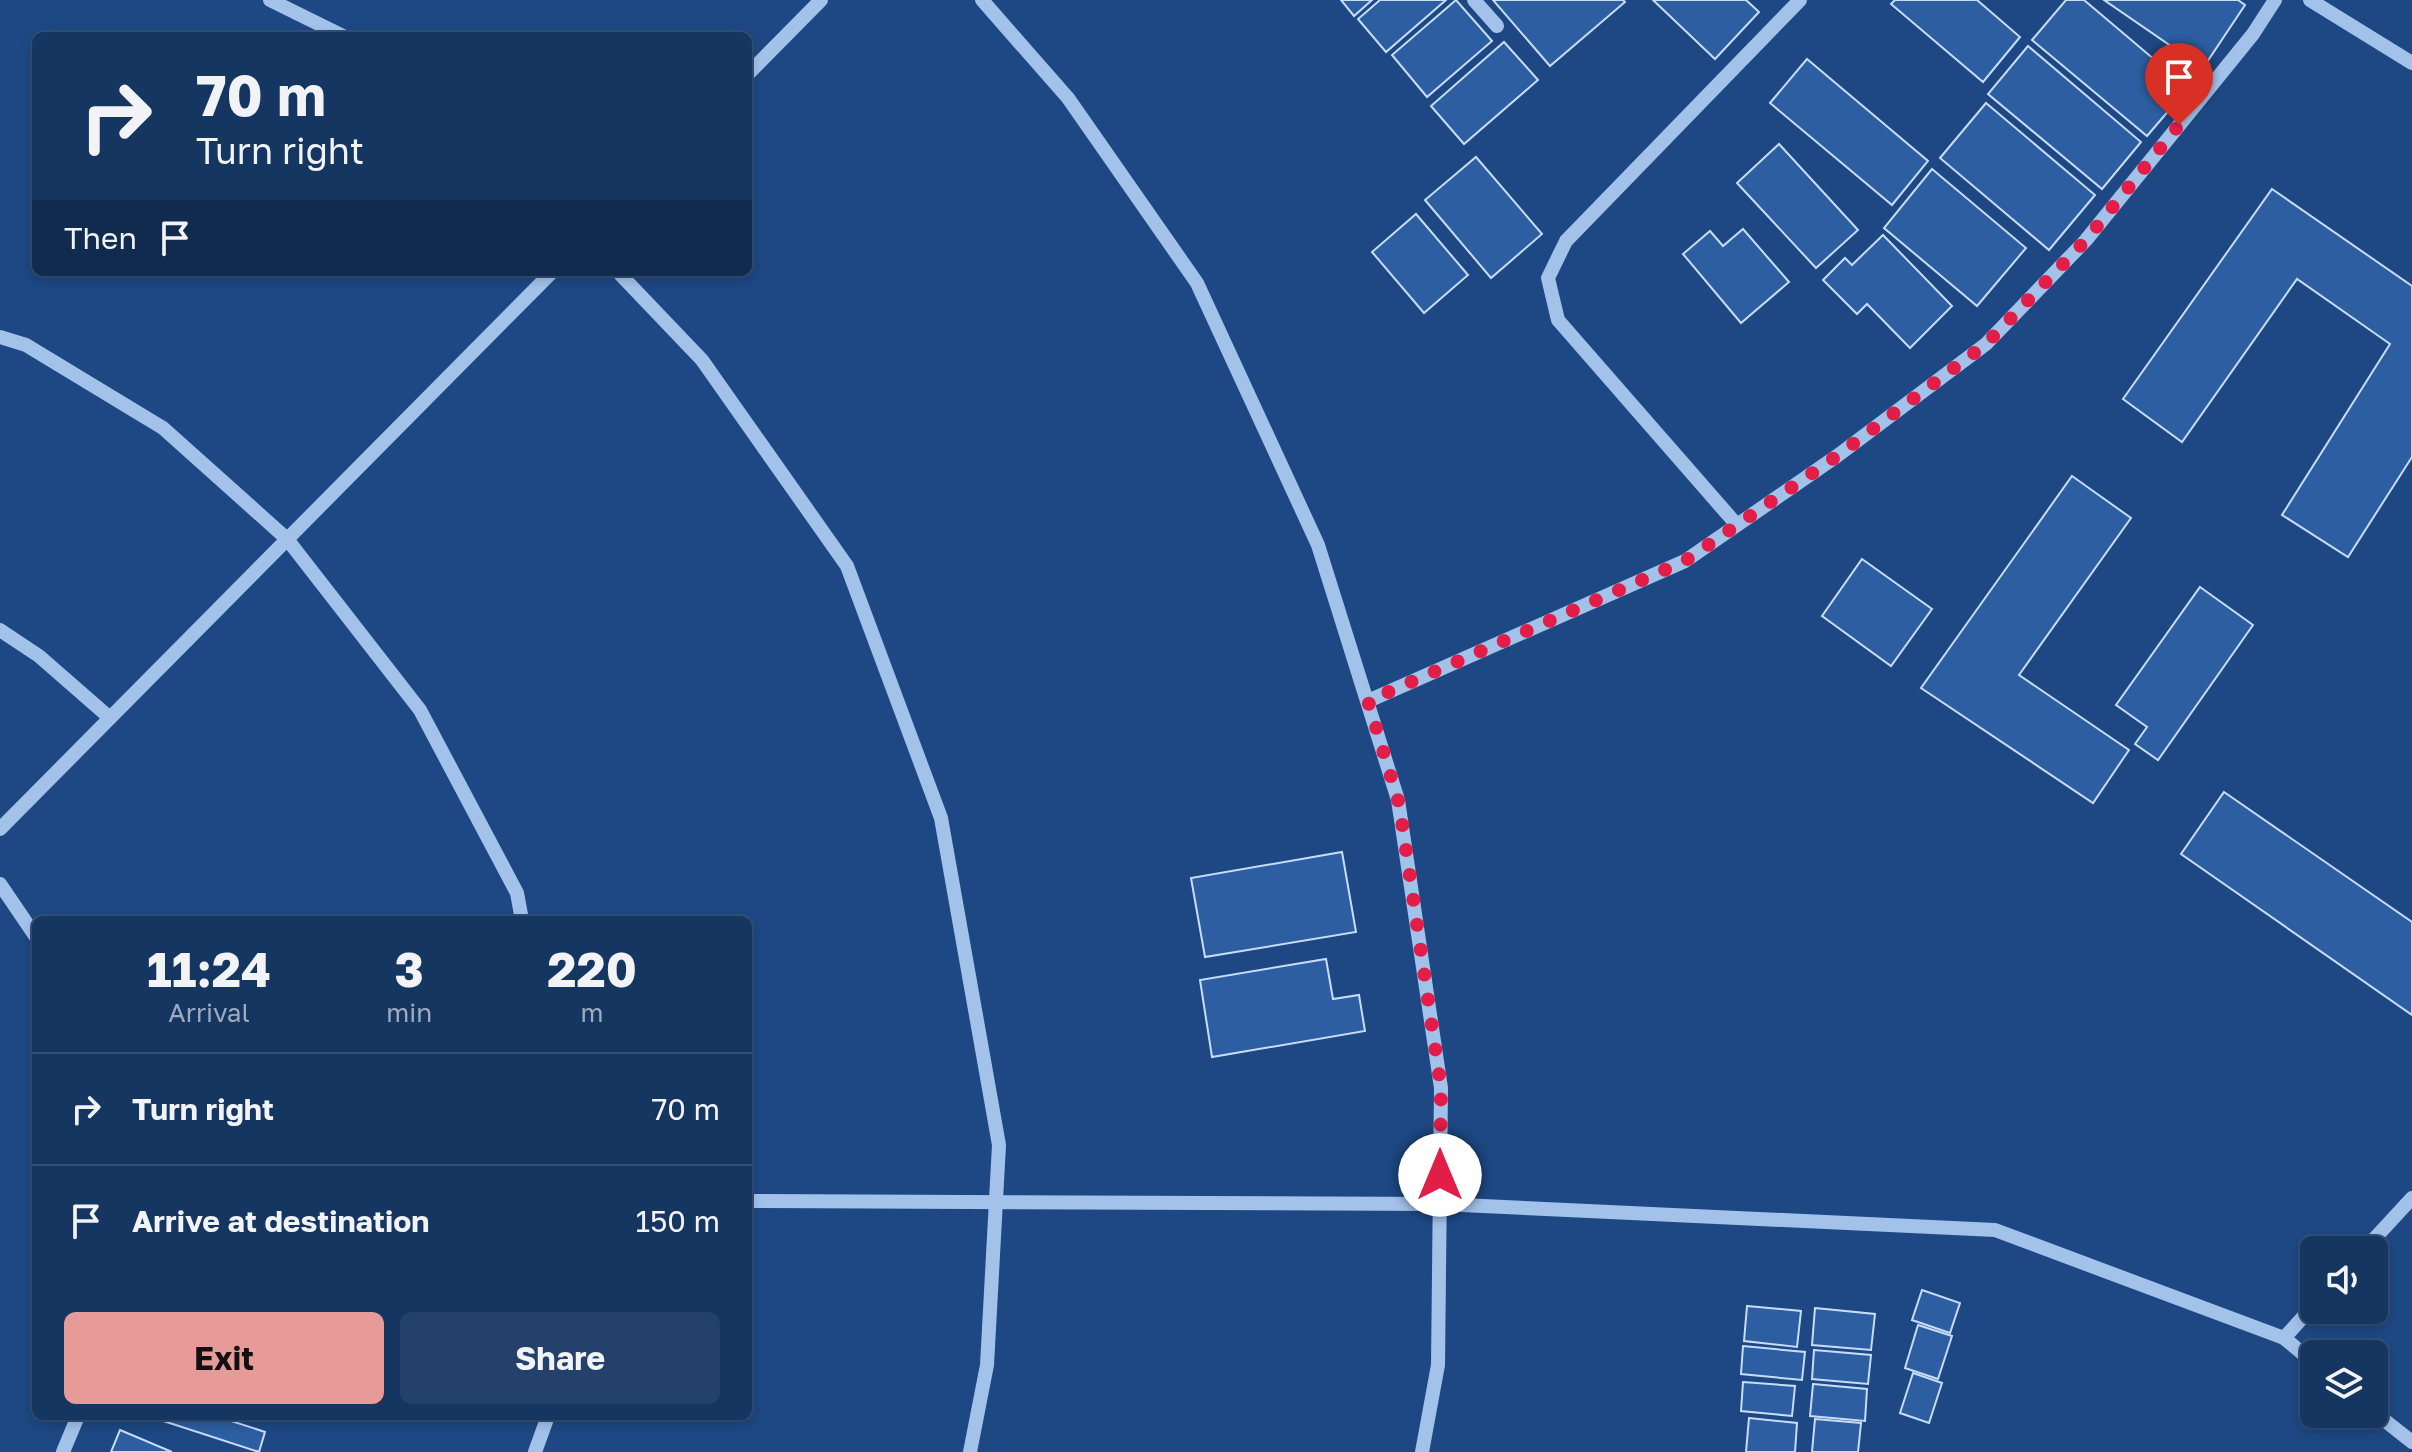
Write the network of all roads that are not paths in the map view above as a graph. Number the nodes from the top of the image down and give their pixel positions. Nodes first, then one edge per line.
1 (270, 0) edge
2 (821, 0) edge
3 (982, 0) edge
4 (1474, 0) edge
5 (1800, 0) edge
6 (2275, 0) edge
7 (2310, 0) edge
8 (1497, 26) dead end
9 (335, 32) edge
10 (2412, 63) edge
11 (752, 70) edge
12 (548, 276) edge
13 (622, 276) edge
14 (0, 337) edge
15 (1737, 525) junction
16 (287, 539) junction
17 (0, 630) edge
18 (1368, 701) junction
19 (110, 718) junction
20 (0, 829) edge
21 (0, 884) edge
22 (521, 916) edge
23 (32, 931) edge
24 (2412, 1198) edge
25 (752, 1201) edge
26 (996, 1202) junction
27 (1440, 1204) junction
28 (2377, 1236) edge
29 (2300, 1320) edge
30 (2284, 1338) junction
31 (2300, 1351) edge
32 (76, 1420) edge
33 (547, 1420) edge
34 (2388, 1423) edge
35 (2412, 1442) edge
36 (63, 1452) edge
37 (535, 1452) edge
38 (970, 1452) edge
39 (1422, 1452) edge

1 - 9 street
2 - 11 street
3 - 18 street
4 - 8 street
5 - 15 street
6 - 15 street
7 - 10 street
12 - 16 street
13 - 26 street
14 - 16 street
15 - 18 street
16 - 19 street
16 - 22 street
17 - 19 street
18 - 27 street
19 - 20 street
21 - 23 street
24 - 28 street
25 - 26 street
26 - 27 street
26 - 38 street
27 - 30 street
27 - 39 street
29 - 30 street
30 - 31 street
32 - 36 street
33 - 37 street
34 - 35 street

